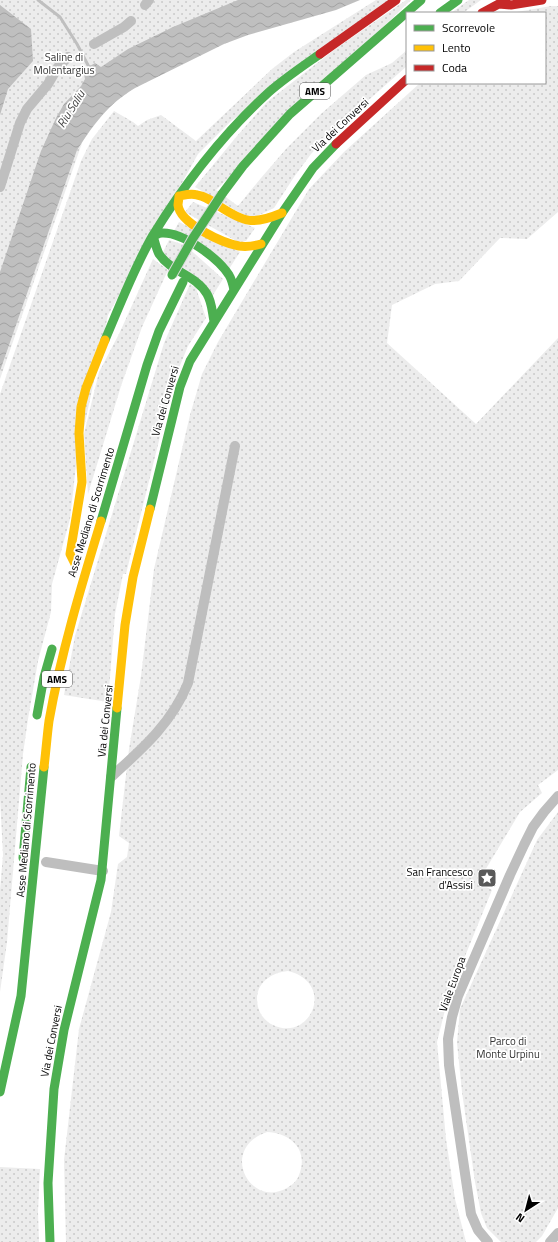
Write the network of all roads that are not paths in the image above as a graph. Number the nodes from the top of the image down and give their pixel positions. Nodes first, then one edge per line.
1 (396, 0) edge
2 (421, 0) edge
3 (458, 0) edge
4 (543, 0) edge
5 (502, 2) edge
6 (407, 12) edge
7 (441, 12) edge
8 (484, 12) edge
9 (406, 13) edge
10 (406, 80) edge
11 (179, 196) junction
12 (232, 202) dead end
13 (282, 213) junction
14 (153, 236) junction
15 (261, 244) junction
16 (197, 255) dead end
17 (190, 268) dead end
18 (171, 279) dead end
19 (234, 290) junction
20 (214, 321) junction
21 (235, 446) dead end
22 (81, 542) dead end
23 (54, 639) dead end
24 (36, 721) dead end
25 (32, 761) dead end
26 (111, 777) junction
27 (558, 796) edge
28 (46, 862) dead end
29 (22, 868) dead end
30 (103, 870) junction
31 (0, 1092) edge
32 (558, 1233) edge
33 (50, 1242) edge
34 (488, 1242) edge
35 (550, 1242) edge

1 - 11 main road
2 - 6 main road, AMS, bridge
3 - 7 main road
4 - 5 main road
5 - 8 main road
9 - 18 main road, AMS, bridge
10 - 13 main road, Via dei Conversi
11 - 13 main road
11 - 14 main road
11 - 15 main road
12 - 16 main road
13 - 15 main road, Via dei Conversi
14 - 19 main road
14 - 20 main road
14 - 22 main road, Asse Mediano di Scorrimento
15 - 19 main road, Via dei Conversi
17 - 31 main road, Asse Mediano di Scorrimento / AMS
19 - 20 main road, Via dei Conversi
20 - 26 main road, Via dei Conversi
21 - 26 street
23 - 24 main road, AMS
25 - 29 main road, Asse Mediano di Scorrimento
26 - 30 main road, Via dei Conversi
27 - 34 street, Viale Europa
28 - 30 street
30 - 33 main road, Via dei Conversi
32 - 35 street

